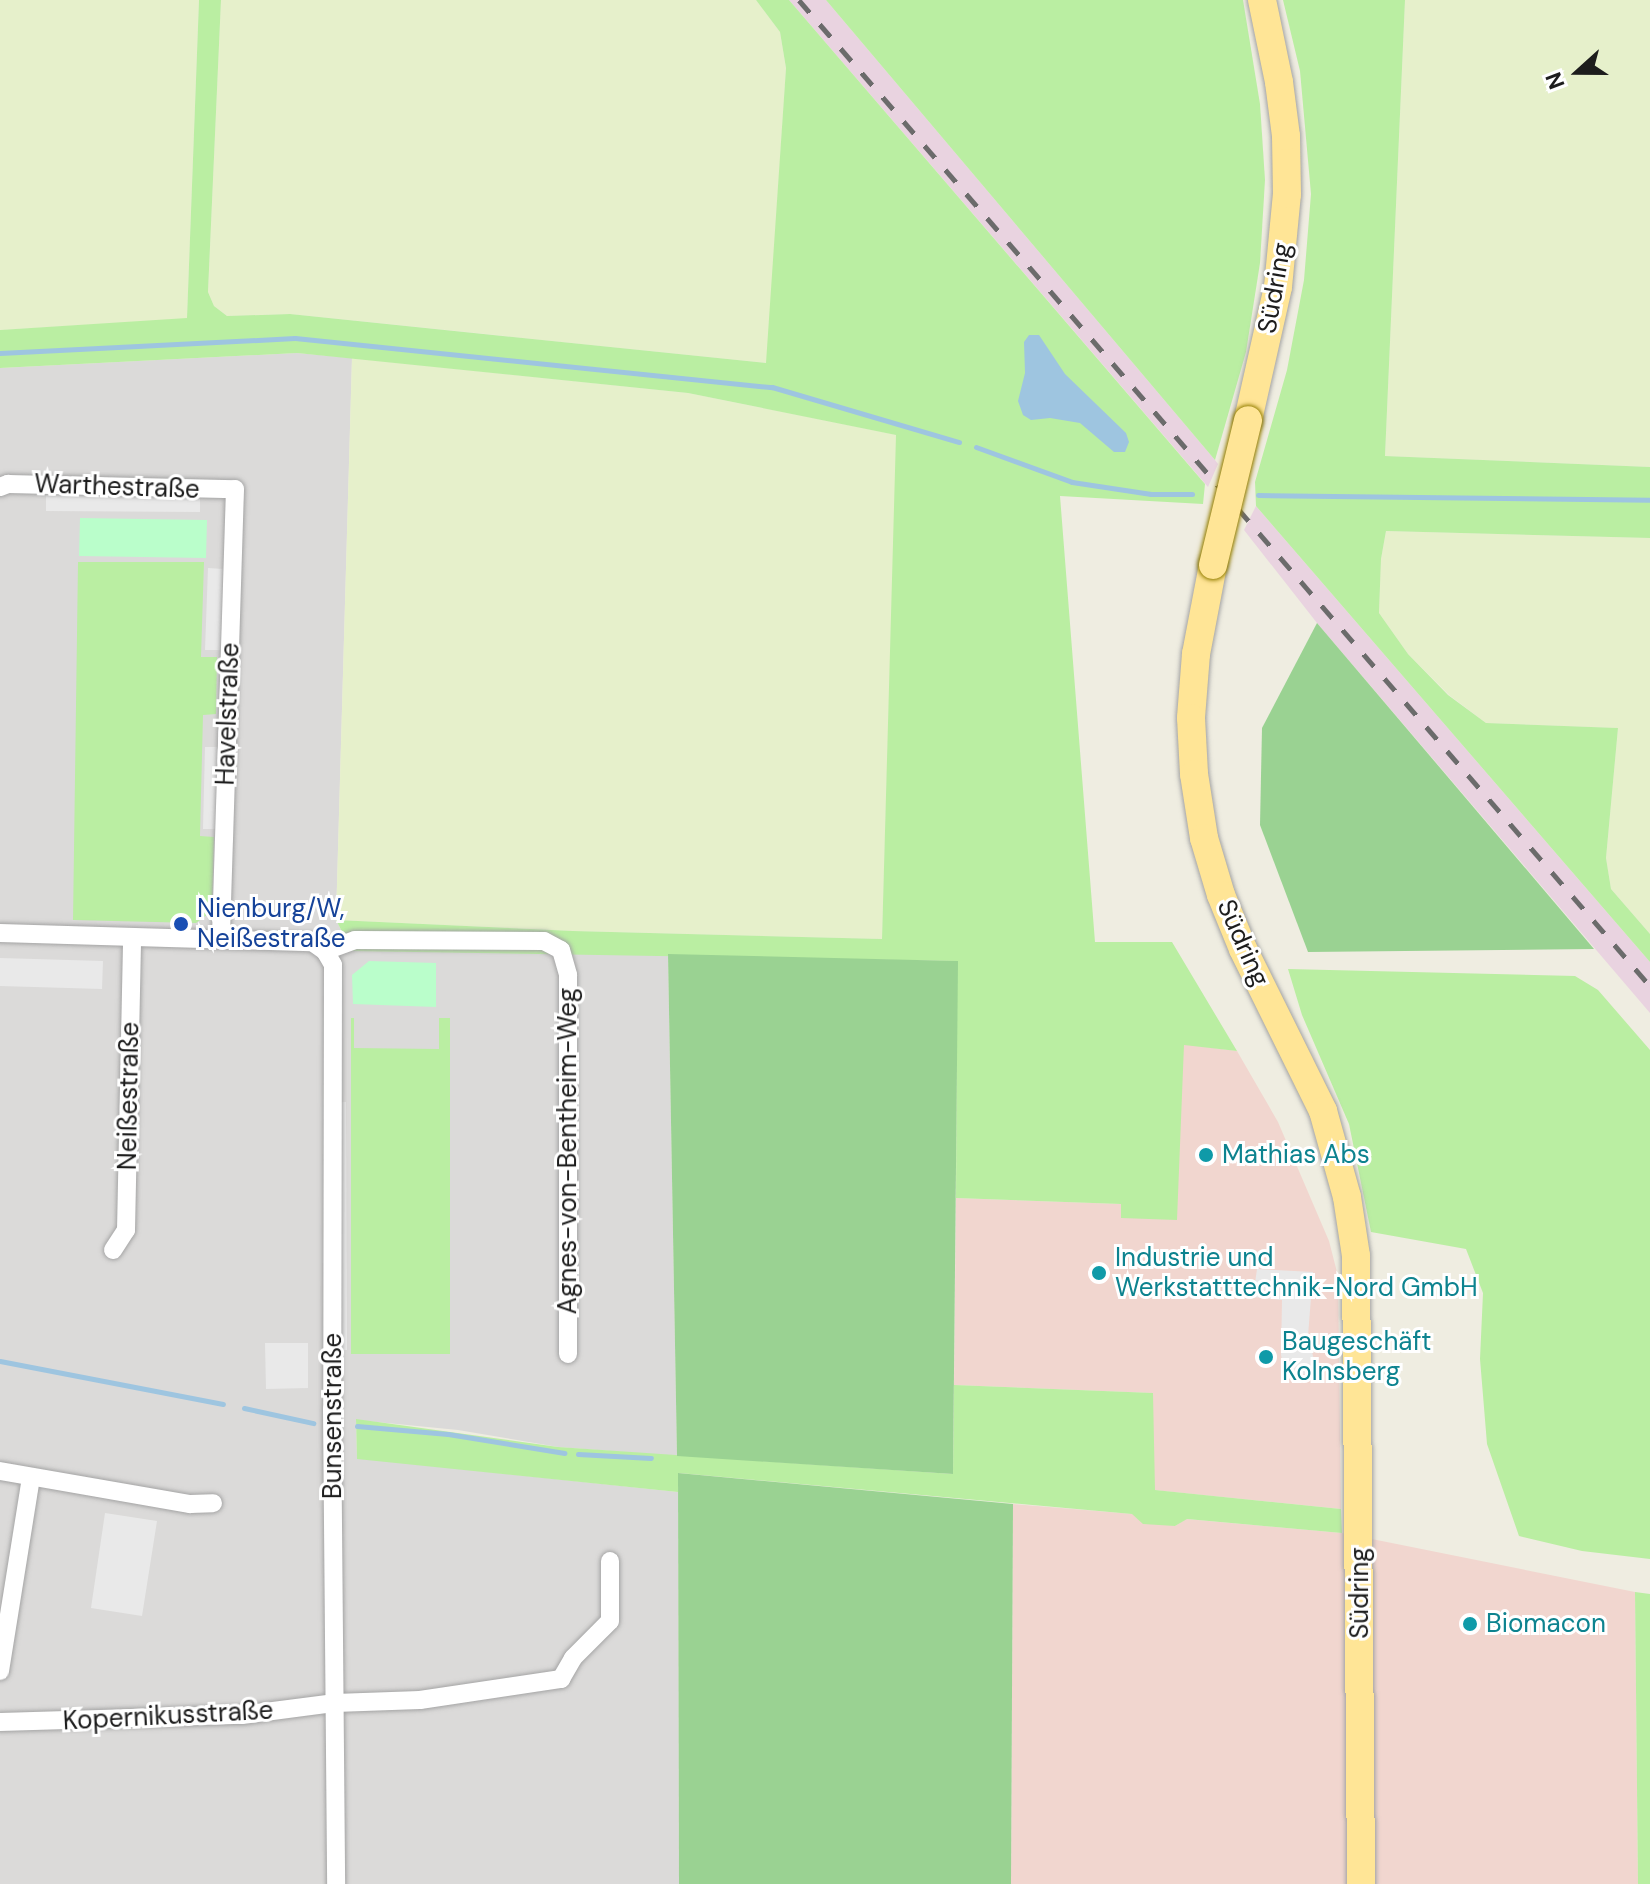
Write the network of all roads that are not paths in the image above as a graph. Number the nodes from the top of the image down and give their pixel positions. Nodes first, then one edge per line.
1 (1262, 0) edge
2 (0, 487) edge
3 (235, 489) joint
4 (0, 933) edge
5 (132, 939) junction
6 (221, 939) junction
7 (325, 951) junction
8 (113, 1250) dead end
9 (568, 1354) dead end
10 (0, 1471) edge
11 (31, 1478) junction
12 (213, 1503) dead end
13 (610, 1561) dead end
14 (0, 1671) edge
15 (335, 1703) junction
16 (0, 1722) edge
17 (336, 1884) edge
18 (1361, 1884) edge

1 - 18 main road, Südring, bridge
2 - 3 street, Warthestraße
3 - 6 street, Havelstraße
4 - 5 street
5 - 6 street
5 - 8 street, Neißestraße
6 - 7 street
7 - 9 street, Agnes-von-Bentheim-Weg
7 - 15 street, Bunsenstraße
10 - 11 street
11 - 12 street
11 - 14 street
13 - 15 street, Kopernikusstraße
15 - 16 street, Kopernikusstraße
15 - 17 street, Bunsenstraße

